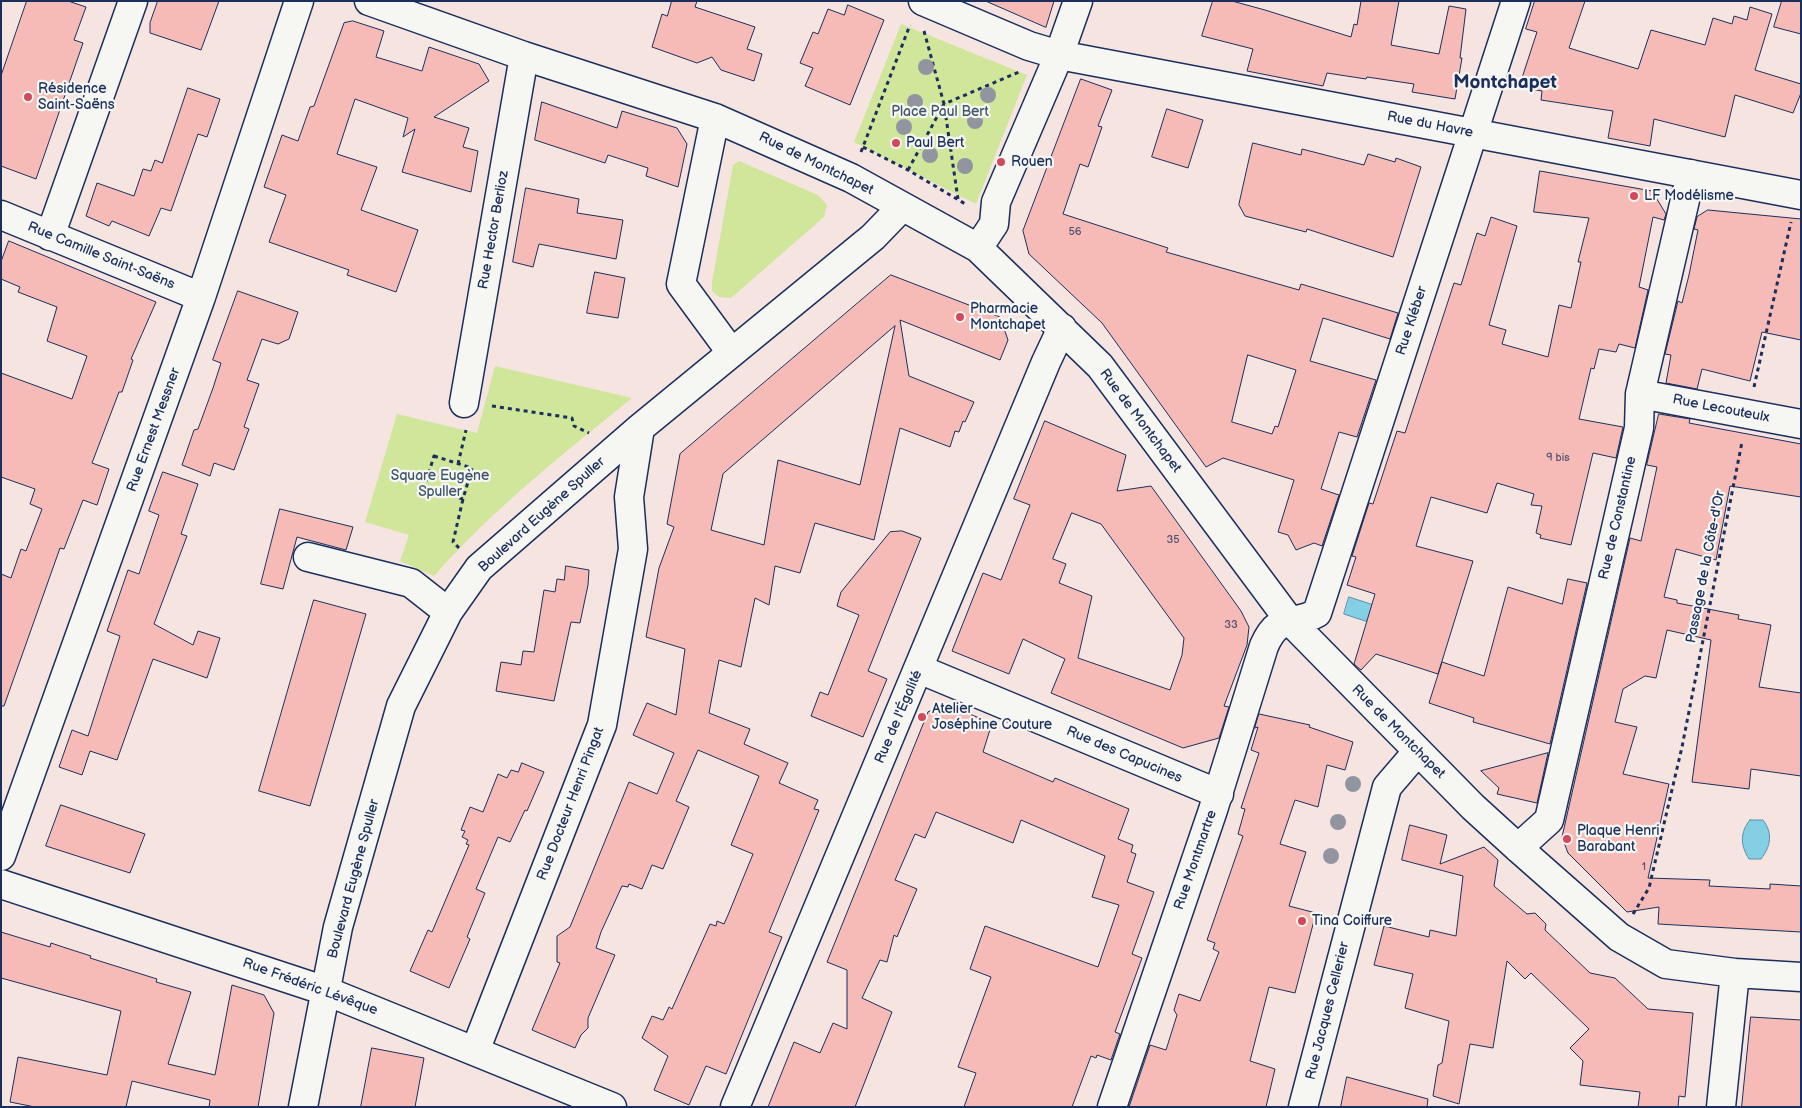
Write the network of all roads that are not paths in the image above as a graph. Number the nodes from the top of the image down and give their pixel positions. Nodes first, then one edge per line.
1 (133, 1) edge
2 (300, 1) edge
3 (369, 1) edge
4 (1078, 1) edge
5 (1516, 1) edge
6 (919, 15) edge
7 (1059, 55) junction
8 (524, 56) junction
9 (715, 118) junction
10 (1473, 134) junction
11 (1691, 174) junction
12 (1799, 191) edge
13 (902, 207) junction
14 (1, 215) edge
15 (50, 236) junction
16 (978, 248) junction
17 (201, 297) junction
18 (1062, 328) junction
19 (731, 352) junction
20 (1640, 394) junction
21 (464, 403) road end
22 (1801, 424) edge
23 (640, 428) junction
24 (308, 557) dead end
25 (448, 612) junction
26 (1289, 620) junction
27 (919, 669) junction
28 (1417, 752) junction
29 (1218, 794) junction
30 (1518, 848) junction
31 (1, 856) edge
32 (1, 884) edge
33 (1735, 973) junction
34 (1801, 977) edge
35 (326, 990) junction
36 (475, 1051) junction
37 (303, 1107) edge
38 (612, 1107) edge
39 (735, 1107) edge
40 (1112, 1107) edge
41 (1303, 1107) edge
42 (1722, 1107) edge

1 - 15 street
2 - 17 street, Rue Ernest Messner
3 - 8 street, Rue de Montchapet
4 - 7 street
5 - 10 street, Rue Kléber
6 - 7 street, Rue du Havre
7 - 10 street, Rue du Havre
7 - 16 street
8 - 9 street, Rue de Montchapet
8 - 21 street, Rue Hector Berlioz
9 - 13 street, Rue de Montchapet
9 - 19 street
10 - 11 street, Rue du Havre
10 - 26 street, Rue Kléber
11 - 12 street, Rue du Havre
11 - 20 street, Rue de Constantine
13 - 16 street, Rue de Montchapet
13 - 19 street, Boulevard Eugène Spuller
14 - 15 street, Rue Camille Saint-Saëns
15 - 17 street, Rue Camille Saint-Saëns
16 - 18 street, Rue de Montchapet
17 - 31 street, Rue Ernest Messner
18 - 26 street, Rue de Montchapet
18 - 27 street, Rue de l'Égalité
19 - 23 street, Boulevard Eugène Spuller
20 - 22 street, Rue Lecouteulx
20 - 30 street, Rue de Constantine
23 - 25 street, Boulevard Eugène Spuller
23 - 36 street, Rue Docteur Henri Pingat
24 - 25 street
25 - 35 street, Boulevard Eugène Spuller
26 - 28 street, Rue de Montchapet
26 - 29 street, Rue Montmartre
27 - 29 street, Rue des Capucines
27 - 39 street, Rue de l'Égalité
28 - 30 street, Rue de Montchapet
28 - 41 street, Rue Jacques Cellerier
29 - 40 street, Rue Montmartre
30 - 33 street, Rue de Montchapet
32 - 35 street, Rue Frédéric Lévêque
33 - 34 street, Rue de Montchapet
33 - 42 street
35 - 36 street, Rue Frédéric Lévêque
35 - 37 street, Boulevard Eugène Spuller
36 - 38 street, Rue Frédéric Lévêque

